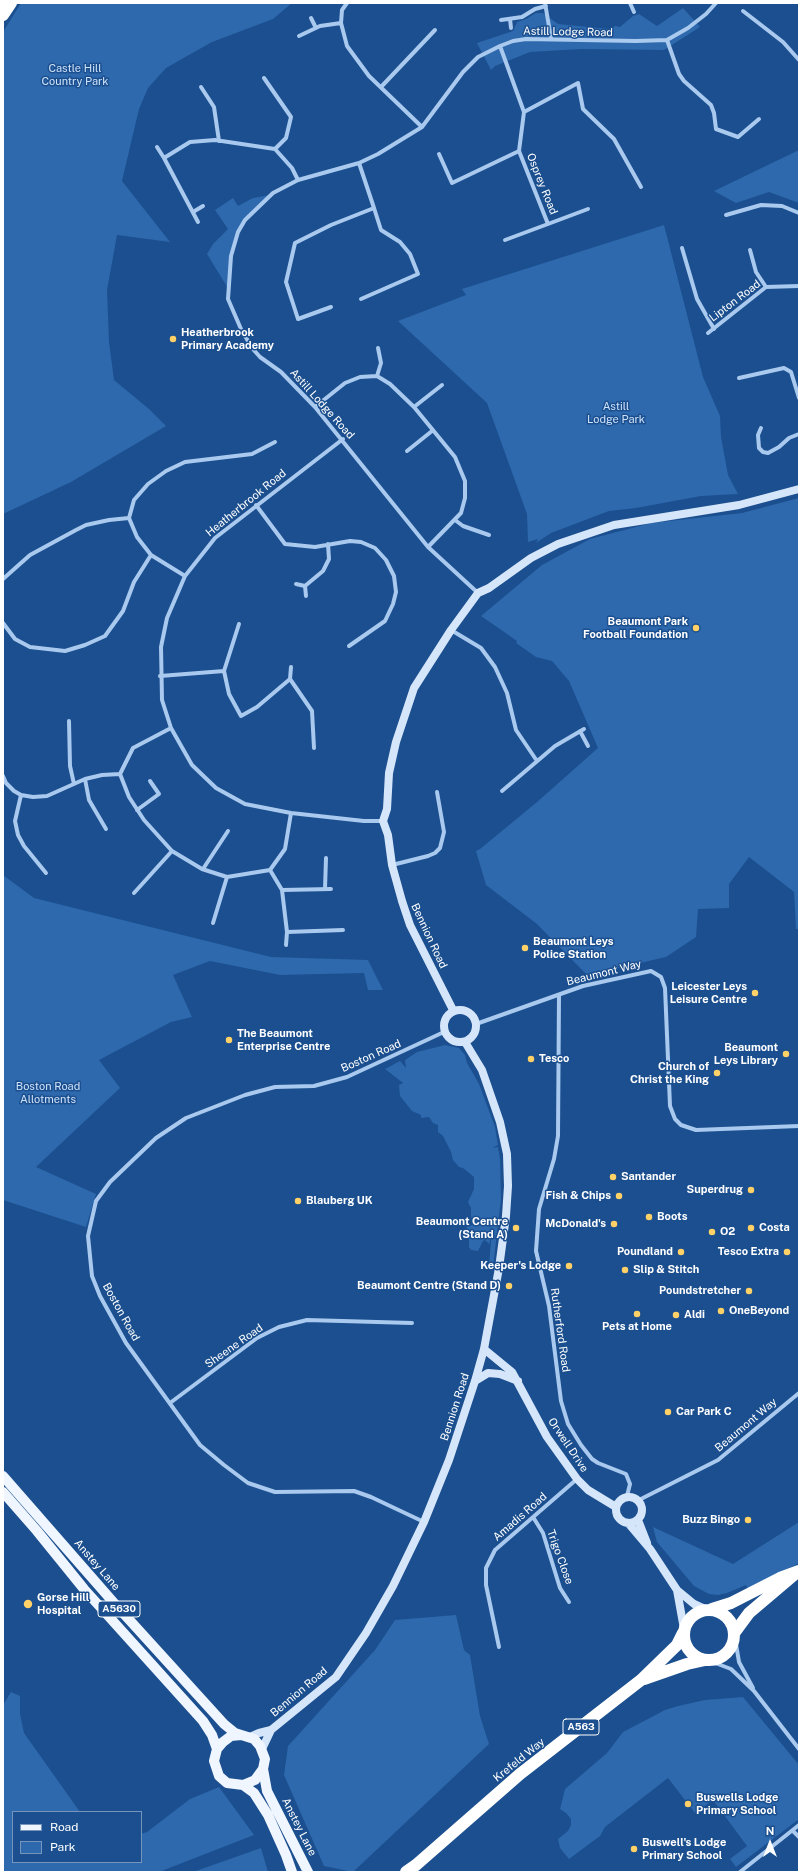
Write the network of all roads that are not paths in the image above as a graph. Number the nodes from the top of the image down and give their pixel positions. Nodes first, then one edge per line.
1 (11, 3) edge
2 (347, 3) edge
3 (630, 3) edge
4 (716, 3) edge
5 (546, 5) edge
6 (743, 11) dead end
7 (634, 12) dead end
8 (3, 15) edge
9 (311, 18) dead end
10 (510, 19) junction
11 (501, 20) dead end
12 (341, 23) junction
13 (316, 28) junction
14 (512, 28) dead end
15 (435, 30) dead end
16 (299, 36) dead end
17 (551, 38) junction
18 (667, 40) junction
19 (500, 46) junction
20 (799, 60) edge
21 (264, 78) dead end
22 (201, 87) dead end
23 (381, 87) junction
24 (524, 112) junction
25 (759, 119) dead end
26 (422, 127) junction
27 (220, 141) junction
28 (157, 147) dead end
29 (275, 149) junction
30 (519, 151) junction
31 (439, 154) dead end
32 (164, 158) junction
33 (359, 163) junction
34 (298, 180) junction
35 (641, 187) dead end
36 (203, 206) dead end
37 (374, 208) junction
38 (588, 209) dead end
39 (193, 212) junction
40 (799, 213) edge
41 (726, 215) dead end
42 (198, 222) dead end
43 (548, 224) junction
44 (505, 240) dead end
45 (682, 248) dead end
46 (750, 250) dead end
47 (799, 286) edge
48 (766, 287) junction
49 (361, 299) dead end
50 (331, 306) dead end
51 (714, 329) junction
52 (708, 333) dead end
53 (378, 348) dead end
54 (377, 376) junction
55 (739, 378) dead end
56 (442, 385) dead end
57 (799, 398) edge
58 (315, 407) junction
59 (414, 407) junction
60 (761, 428) dead end
61 (432, 431) junction
62 (799, 434) edge
63 (343, 439) junction
64 (274, 442) dead end
65 (407, 451) dead end
66 (799, 489) edge
67 (256, 505) junction
68 (129, 518) junction
69 (455, 520) junction
70 (489, 535) dead end
71 (328, 544) junction
72 (428, 547) junction
73 (151, 555) junction
74 (185, 576) junction
75 (3, 579) edge
76 (296, 584) dead end
77 (305, 586) junction
78 (478, 593) junction
79 (306, 596) dead end
80 (3, 622) edge
81 (239, 624) dead end
82 (451, 630) junction
83 (348, 646) dead end
84 (291, 668) dead end
85 (224, 671) junction
86 (160, 676) junction
87 (290, 679) junction
88 (69, 721) dead end
89 (171, 728) junction
90 (588, 746) dead end
91 (314, 748) dead end
92 (537, 761) junction
93 (120, 774) junction
94 (3, 776) edge
95 (85, 779) junction
96 (150, 781) dead end
97 (74, 784) junction
98 (502, 791) dead end
99 (437, 792) dead end
100 (21, 795) junction
101 (137, 810) junction
102 (291, 813) junction
103 (383, 821) junction
104 (106, 829) dead end
105 (228, 831) dead end
106 (172, 851) junction
107 (326, 858) dead end
108 (392, 865) junction
109 (203, 870) junction
110 (270, 870) junction
111 (46, 873) dead end
112 (227, 877) junction
113 (325, 889) junction
114 (330, 889) dead end
115 (282, 890) junction
116 (134, 893) dead end
117 (213, 923) dead end
118 (343, 930) dead end
119 (287, 932) junction
120 (286, 945) dead end
121 (559, 995) junction
122 (453, 1010) junction
123 (476, 1024) junction
124 (444, 1032) junction
125 (465, 1042) junction
126 (799, 1126) edge
127 (412, 1323) dead end
128 (484, 1349) junction
129 (475, 1381) junction
130 (518, 1381) junction
131 (799, 1393) edge
132 (170, 1403) junction
133 (3, 1476) edge
134 (577, 1479) junction
135 (3, 1492) edge
136 (627, 1496) junction
137 (639, 1500) junction
138 (616, 1507) junction
139 (533, 1517) junction
140 (638, 1520) junction
141 (424, 1522) junction
142 (628, 1523) junction
143 (650, 1550) junction
144 (799, 1571) edge
145 (677, 1590) junction
146 (569, 1602) dead end
147 (709, 1610) junction
148 (684, 1631) junction
149 (735, 1635) junction
150 (499, 1647) dead end
151 (707, 1660) junction
152 (641, 1680) junction
153 (754, 1691) junction
154 (271, 1730) junction
155 (245, 1736) junction
156 (217, 1749) junction
157 (262, 1749) junction
158 (799, 1749) edge
159 (263, 1769) junction
160 (243, 1785) junction
161 (799, 1826) edge
162 (793, 1830) junction
163 (799, 1837) edge
164 (414, 1869) edge
165 (292, 1872) edge
166 (308, 1872) edge
167 (406, 1872) edge
168 (740, 1872) edge

1 - 8 highway
2 - 12 street
3 - 7 street
4 - 18 street, Astill Lodge Road
5 - 10 street
5 - 17 street
6 - 20 street
9 - 13 street
10 - 11 street
10 - 14 street
12 - 13 street
12 - 23 street
13 - 16 street
15 - 23 street
17 - 18 street, Astill Lodge Road
17 - 19 street, Astill Lodge Road
18 - 25 street
19 - 24 street, Osprey Road
19 - 26 street, Astill Lodge Road
21 - 29 street
22 - 27 street
23 - 26 street
24 - 30 street, Osprey Road
24 - 35 street
26 - 33 street, Astill Lodge Road
27 - 29 street
27 - 32 street
28 - 32 street
29 - 34 street
30 - 31 street, Osprey Road
30 - 43 street, Osprey Road
32 - 39 street
33 - 34 street, Astill Lodge Road
33 - 37 street
34 - 58 street, Astill Lodge Road
36 - 39 street
37 - 49 street
37 - 50 street
38 - 43 street, Osprey Road
39 - 42 street
40 - 41 street
43 - 44 street, Osprey Road
45 - 51 street
46 - 48 street
47 - 48 street, Lipton Road
48 - 51 street, Lipton Road
51 - 52 street, Lipton Road
53 - 54 street
54 - 58 street
54 - 59 street
55 - 57 street
56 - 59 street
58 - 63 street, Astill Lodge Road
59 - 61 street
60 - 62 street
61 - 65 street
61 - 69 street
63 - 67 street, Heatherbrook Road
63 - 72 street, Astill Lodge Road
64 - 68 street
66 - 78 street
67 - 71 street
67 - 74 street, Heatherbrook Road
68 - 73 street
68 - 75 street
69 - 70 street
69 - 72 street
71 - 77 street
71 - 83 street
72 - 78 street, Astill Lodge Road
73 - 74 street
73 - 80 street
74 - 86 street, Heatherbrook Road
76 - 77 street
77 - 79 street
78 - 82 street
81 - 85 street
82 - 92 street
82 - 103 street
84 - 87 street
85 - 86 street
85 - 87 street
86 - 89 street, Heatherbrook Road
87 - 91 street
88 - 97 street
89 - 93 street
89 - 102 street, Heatherbrook Road
90 - 92 street
92 - 98 street
93 - 95 street
93 - 101 street
94 - 100 street
95 - 97 street
95 - 104 street
96 - 101 street
97 - 100 street
99 - 108 street
100 - 111 street
101 - 106 street
102 - 103 street, Heatherbrook Road
102 - 110 street
103 - 108 street, Bennion Road
105 - 109 street
106 - 109 street
106 - 116 street
107 - 113 street
108 - 122 street, Bennion Road
109 - 112 street
110 - 112 street
110 - 115 street
112 - 117 street
113 - 114 street
113 - 115 street
115 - 119 street
118 - 119 street
119 - 120 street
121 - 123 street, Beaumont Way
121 - 126 street, Beaumont Way
121 - 136 street, Rutherford Road
122 - 123 street
122 - 124 street
123 - 125 street
124 - 125 street
124 - 132 street, Boston Road
125 - 128 street, Bennion Road
127 - 132 street, Sheene Road
128 - 129 street, Bennion Road
128 - 130 street, Orwell Drive
129 - 130 street
129 - 141 street, Bennion Road
130 - 134 street, Orwell Drive
131 - 137 street, Beaumont Way
132 - 141 street, Boston Road
133 - 155 main road, Anstey Lane / A5630
134 - 138 street, Orwell Drive
134 - 139 street, Amadis Road
135 - 156 main road, A5630
136 - 137 street
136 - 138 street
137 - 140 street
138 - 142 street
139 - 146 street, Trigo Close
139 - 150 street, Amadis Road
140 - 142 street
140 - 143 street
141 - 154 street, Bennion Road
142 - 143 street
143 - 145 street
144 - 147 highway
144 - 149 highway
145 - 147 street
145 - 148 street
147 - 148 highway
147 - 149 highway
148 - 151 highway
148 - 152 highway, Krefeld Way / A563
149 - 151 highway
149 - 153 street
151 - 152 highway, Krefeld Way / A563
151 - 153 street
152 - 164 highway, Krefeld Way / A563
153 - 158 street
154 - 155 street, Bennion Road
154 - 157 street, Bennion Road
155 - 156 main road
155 - 157 main road, Anstey Lane
156 - 160 main road, Anstey Lane
157 - 159 main road, Anstey Lane
159 - 160 main road
159 - 166 main road, Anstey Lane
160 - 165 main road, Anstey Lane
161 - 162 street
162 - 163 street
162 - 168 street
164 - 167 highway, Krefeld Way / A563

